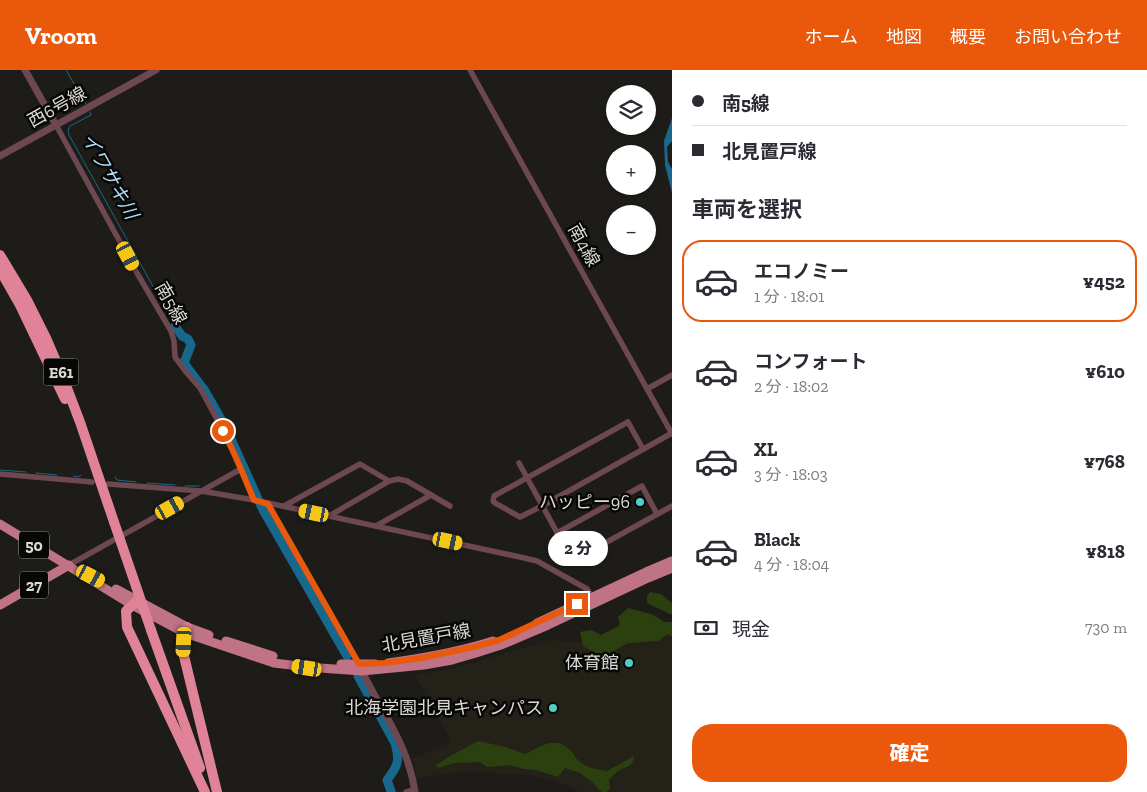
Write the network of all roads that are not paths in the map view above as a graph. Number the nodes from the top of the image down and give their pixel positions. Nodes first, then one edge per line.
1 (25, 70) edge
2 (156, 70) edge
3 (470, 70) edge
4 (56, 125) junction
5 (0, 156) edge
6 (0, 255) edge
7 (0, 270) edge
8 (672, 375) edge
9 (647, 388) junction
10 (672, 434) edge
11 (643, 449) junction
12 (519, 463) dead end
13 (242, 469) junction
14 (0, 474) edge
15 (526, 478) junction
16 (389, 481) junction
17 (92, 482) dead end
18 (108, 484) dead end
19 (201, 491) junction
20 (430, 495) junction
21 (105, 497) junction
22 (257, 501) junction
23 (268, 504) junction
24 (284, 506) junction
25 (450, 506) dead end
26 (542, 506) junction
27 (672, 506) edge
28 (657, 514) junction
29 (329, 516) junction
30 (0, 524) edge
31 (376, 526) junction
32 (557, 533) junction
33 (672, 561) edge
34 (69, 566) junction
35 (672, 568) edge
36 (593, 600) junction
37 (135, 603) junction
38 (0, 605) edge
39 (186, 630) junction
40 (360, 667) junction
41 (415, 790) edge
42 (205, 792) edge
43 (209, 792) edge
44 (217, 792) edge
45 (406, 792) edge

1 - 4 street, 南5線
2 - 4 street, 西6号線
3 - 9 street, 南4線
4 - 5 street, 西6号線
4 - 13 street, 南5線
6 - 21 highway, E61
7 - 21 highway, E61
8 - 9 street
9 - 10 street, 南4線
10 - 11 street
11 - 15 street
11 - 26 street
12 - 15 street
13 - 19 street
13 - 22 street, 南5線
14 - 17 street
15 - 26 street
15 - 26 street
16 - 20 street
16 - 24 street
16 - 29 street
18 - 19 street
19 - 22 street
19 - 34 street
20 - 25 street
20 - 31 street
21 - 43 highway, E61, bridge
22 - 23 street
23 - 24 street
23 - 40 street
24 - 29 street
26 - 32 street
27 - 28 street
28 - 32 street
28 - 32 street
29 - 31 street
30 - 34 main road, 北見置戸線 / 50
31 - 36 street
33 - 36 main road, 北見置戸線 / 27
34 - 37 main road, 北見置戸線 / 27
34 - 38 main road, 27
35 - 36 main road, 北見置戸線 / 27
36 - 40 main road, 北見置戸線 / 27
37 - 39 main road, 北見置戸線 / 27
37 - 42 highway
39 - 40 main road, 北見置戸線 / 27
39 - 44 highway
40 - 41 street
41 - 45 street

